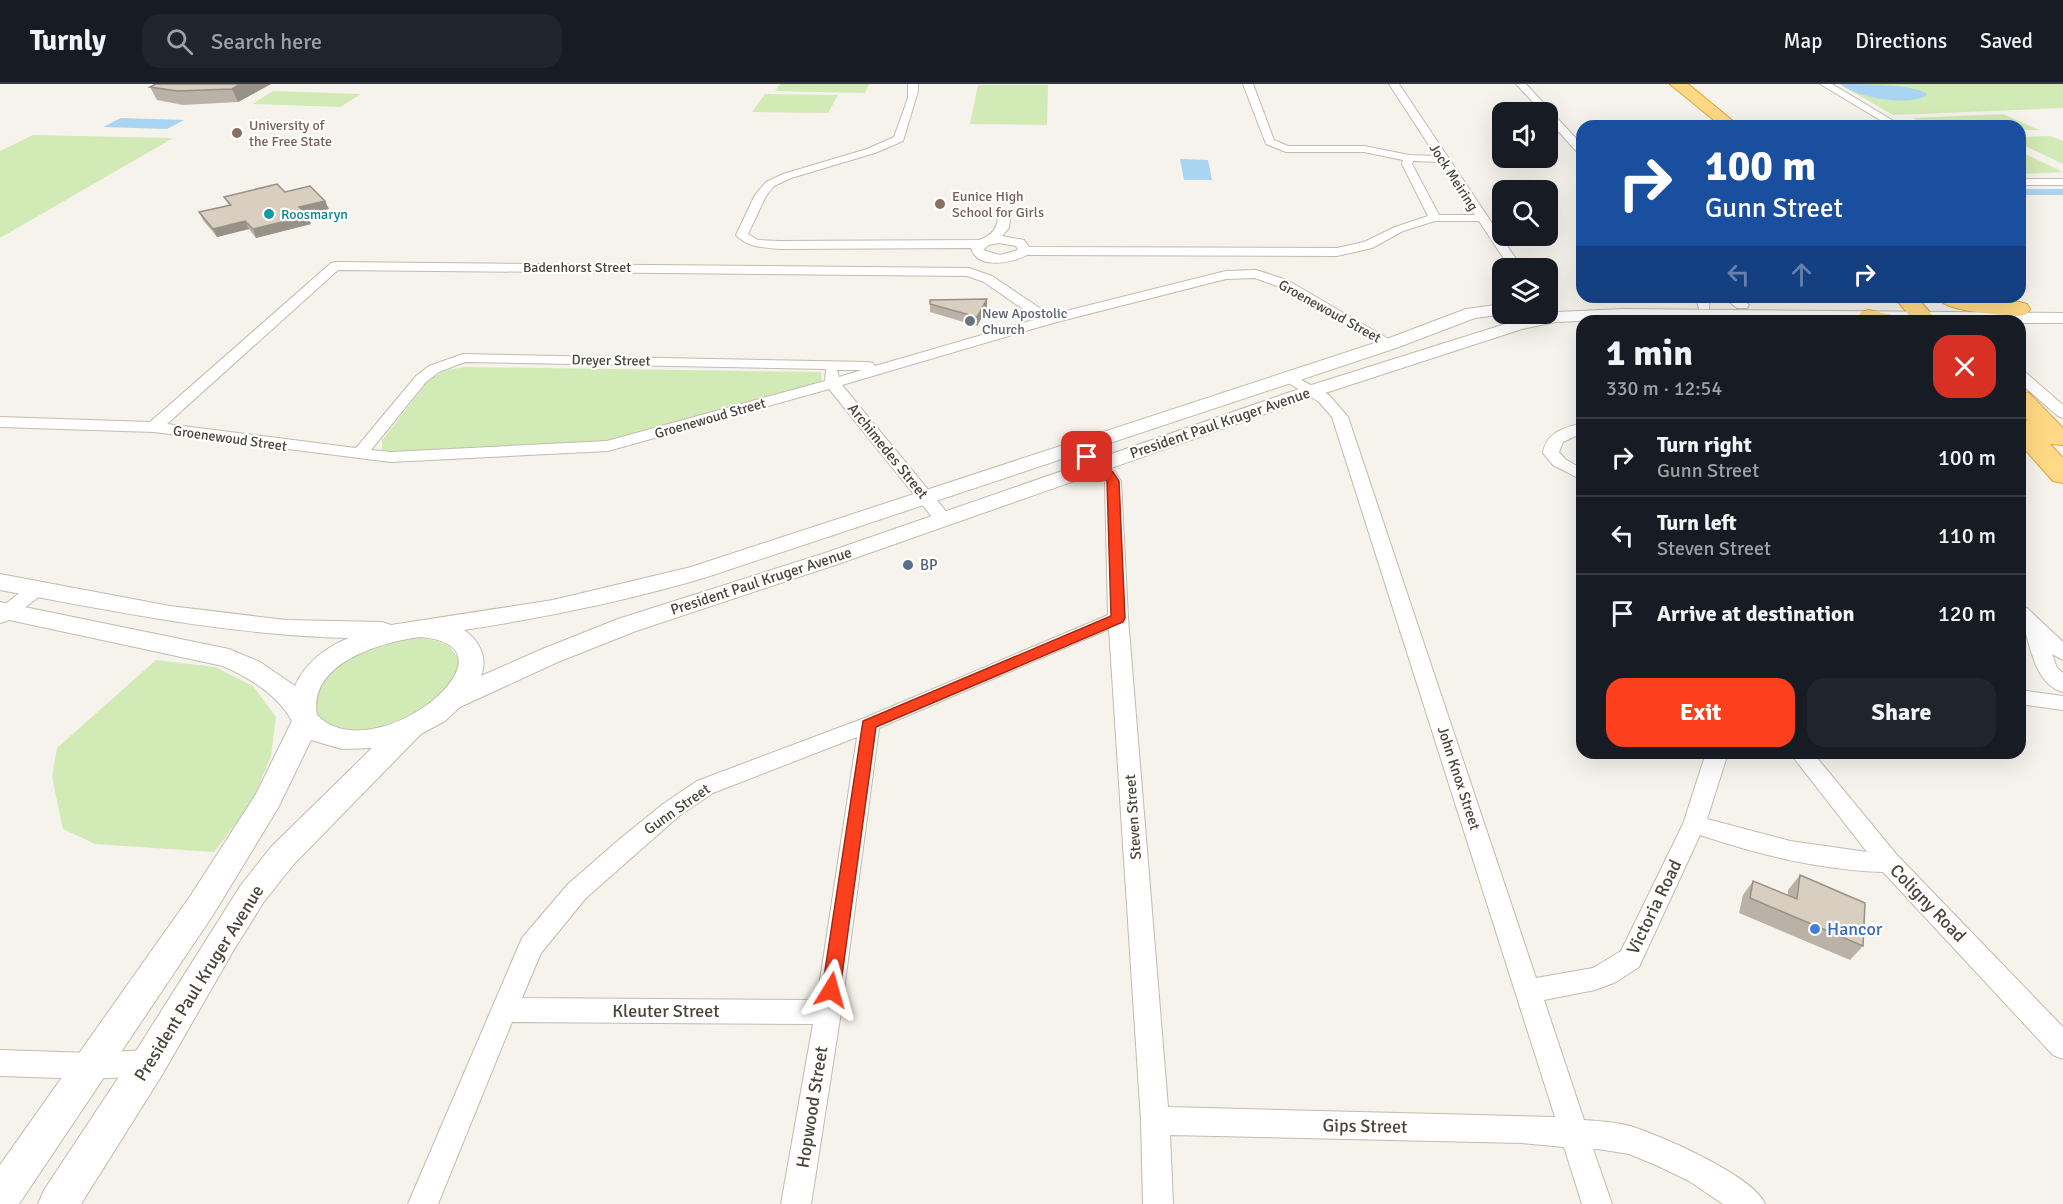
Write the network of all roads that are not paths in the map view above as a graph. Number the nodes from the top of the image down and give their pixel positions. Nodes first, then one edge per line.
1 (913, 84) edge
2 (1248, 84) edge
3 (1394, 84) edge
4 (1521, 84) edge
5 (1662, 84) edge
6 (1678, 84) edge
7 (1825, 84) edge
8 (1537, 102) edge
9 (1705, 120) edge
10 (1723, 120) edge
11 (1887, 120) edge
12 (1558, 125) edge
13 (1576, 144) edge
14 (1409, 158) junction
15 (1443, 159) junction
16 (2026, 182) edge
17 (2063, 182) edge
18 (1433, 214) junction
19 (1478, 214) junction
20 (983, 244) junction
21 (866, 245) junction
22 (1018, 245) junction
23 (1509, 258) edge
24 (858, 270) junction
25 (1492, 306) edge
26 (1931, 309) edge
27 (2019, 309) joint
28 (2063, 309) edge
29 (1492, 310) edge
30 (1558, 310) edge
31 (1708, 310) edge
32 (1743, 310) edge
33 (1472, 313) junction
34 (1819, 315) edge
35 (1900, 315) edge
36 (2019, 315) edge
37 (2026, 315) edge
38 (2063, 318) edge
39 (1048, 320) junction
40 (1520, 324) edge
41 (1390, 344) junction
42 (825, 365) junction
43 (883, 367) junction
44 (1287, 376) junction
45 (2026, 380) edge
46 (832, 383) junction
47 (1312, 391) junction
48 (2026, 404) edge
49 (2063, 413) edge
50 (4, 425) edge
51 (154, 427) junction
52 (1576, 430) edge
53 (2026, 434) edge
54 (373, 439) junction
55 (2063, 444) edge
56 (1076, 448) junction
57 (359, 454) junction
58 (375, 456) junction
59 (1099, 466) junction
60 (1576, 472) edge
61 (2063, 475) edge
62 (926, 498) junction
63 (943, 519) junction
64 (813, 535) junction
65 (830, 559) junction
66 (0, 582) edge
67 (38, 589) junction
68 (2, 613) edge
69 (1118, 618) junction
70 (2027, 618) edge
71 (412, 629) junction
72 (2063, 653) edge
73 (2063, 685) edge
74 (2063, 690) edge
75 (2026, 691) edge
76 (2026, 698) edge
77 (453, 700) junction
78 (2063, 703) edge
79 (304, 714) junction
80 (869, 724) junction
81 (411, 727) junction
82 (1715, 759) edge
83 (1803, 759) edge
84 (1694, 824) junction
85 (1888, 862) junction
86 (1529, 990) junction
87 (505, 1010) junction
88 (828, 1012) junction
89 (2063, 1046) edge
90 (0, 1064) edge
91 (149, 1064) junction
92 (90, 1066) junction
93 (1155, 1121) junction
94 (1575, 1133) junction
95 (0, 1198) edge
96 (58, 1204) edge
97 (423, 1204) edge
98 (796, 1204) edge
99 (1158, 1204) edge
100 (1597, 1204) edge
101 (1750, 1204) edge

1 - 21 street
2 - 14 street
3 - 15 street, Jock Meiring
4 - 8 street
5 - 9 highway
6 - 10 highway
7 - 11 street
12 - 13 street
14 - 15 street
14 - 18 street
15 - 19 street, Jock Meiring
16 - 17 street
18 - 19 street
18 - 22 street
19 - 23 street, Jock Meiring
20 - 21 street
20 - 22 street
20 - 22 street
20 - 22 street
21 - 24 street
24 - 39 street, Badenhorst Street
24 - 51 street, Badenhorst Street
25 - 33 street
26 - 27 highway
26 - 32 street, President Paul Kruger Avenue
26 - 35 street, President Paul Kruger Avenue
26 - 36 street
27 - 28 street
29 - 33 street, President Paul Kruger Avenue
30 - 31 street, President Paul Kruger Avenue
31 - 32 street, President Paul Kruger Avenue
32 - 34 street, President Paul Kruger Avenue
33 - 41 street, President Paul Kruger Avenue
37 - 38 street
39 - 41 street, Groenewoud Street
39 - 43 street, Groenewoud Street
40 - 47 street, President Paul Kruger Avenue
41 - 44 street, President Paul Kruger Avenue
42 - 43 street, Dreyer Street
42 - 46 street, Archimedes Street
42 - 54 street, Dreyer Street
43 - 46 street, Groenewoud Street
44 - 47 street, John Knox Street
44 - 56 street, President Paul Kruger Avenue
45 - 49 street
46 - 58 street, Groenewoud Street
46 - 62 street, Archimedes Street
47 - 59 street, President Paul Kruger Avenue
47 - 86 street, John Knox Street
48 - 55 highway
50 - 51 street, Groenewoud Street
51 - 57 street, Groenewoud Street
52 - 60 street
53 - 61 highway
54 - 57 street, Dreyer Street
54 - 58 street
56 - 59 street, Steven Street
56 - 62 street, President Paul Kruger Avenue
57 - 58 street, Groenewoud Street
59 - 63 street, President Paul Kruger Avenue
59 - 69 street, Steven Street
62 - 63 street, Archimedes Street
62 - 64 street, President Paul Kruger Avenue
63 - 65 street, President Paul Kruger Avenue
64 - 65 street
64 - 71 street, President Paul Kruger Avenue
65 - 77 street, President Paul Kruger Avenue
66 - 67 street, President Paul Kruger Avenue
67 - 68 street
67 - 71 street, President Paul Kruger Avenue
68 - 79 street
69 - 80 street, Gunn Street
69 - 93 street, Steven Street
70 - 72 street
70 - 73 street
71 - 77 street
71 - 79 street
74 - 75 street
76 - 78 street
77 - 81 street
79 - 81 street
79 - 92 street
80 - 87 street, Gunn Street
80 - 88 street, Hopwood Street
81 - 91 street, President Paul Kruger Avenue
82 - 84 street, Victoria Road
83 - 85 street, Coligny Road
84 - 85 street
84 - 86 street, Victoria Road
85 - 89 street, Coligny Road
86 - 94 street, John Knox Street
87 - 88 street, Kleuter Street
87 - 97 street, Gunn Street
88 - 98 street, Hopwood Street
90 - 92 street
91 - 92 street
91 - 96 street, President Paul Kruger Avenue
92 - 95 street
93 - 94 street, Gips Street
93 - 99 street, Steven Street
94 - 100 street, John Knox Street
94 - 101 street, Gips Street

